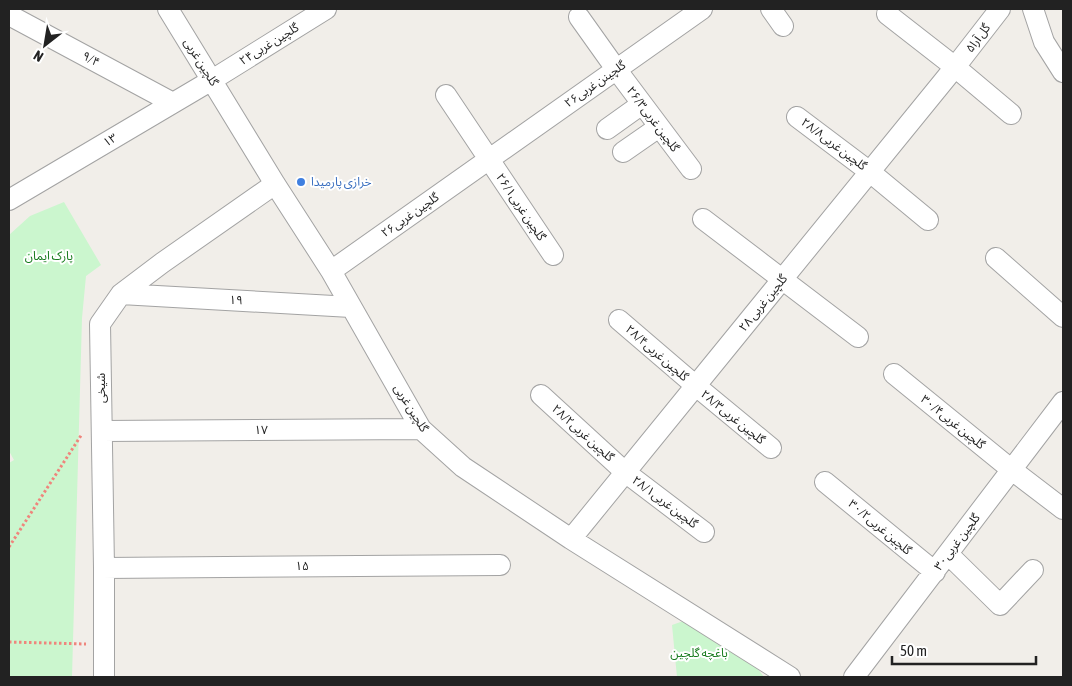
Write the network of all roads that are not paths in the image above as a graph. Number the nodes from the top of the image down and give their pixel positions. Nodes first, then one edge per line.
1 (168, 9) edge
2 (326, 9) edge
3 (702, 9) edge
4 (771, 9) edge
5 (1000, 9) edge
6 (1033, 9) edge
7 (887, 14) dead end
8 (9, 15) edge
9 (580, 17) dead end
10 (783, 26) dead end
11 (956, 67) junction
12 (616, 69) junction
13 (1063, 72) edge
14 (212, 80) junction
15 (446, 95) dead end
16 (173, 103) junction
17 (642, 104) junction
18 (1011, 114) dead end
19 (797, 117) dead end
20 (659, 126) junction
21 (607, 129) dead end
22 (623, 152) dead end
23 (488, 159) junction
24 (691, 168) dead end
25 (870, 172) junction
26 (275, 184) junction
27 (13, 192) edge
28 (704, 219) dead end
29 (928, 220) dead end
30 (553, 255) dead end
31 (996, 258) dead end
32 (330, 271) junction
33 (782, 280) junction
34 (121, 294) junction
35 (351, 307) junction
36 (1063, 317) edge
37 (619, 320) dead end
38 (858, 337) dead end
39 (894, 374) dead end
40 (696, 386) junction
41 (541, 395) dead end
42 (1061, 405) edge
43 (421, 429) junction
44 (93, 430) junction
45 (771, 448) dead end
46 (1012, 470) junction
47 (625, 472) junction
48 (826, 482) dead end
49 (1063, 509) edge
50 (704, 532) dead end
51 (571, 539) junction
52 (948, 554) junction
53 (500, 565) dead end
54 (104, 568) junction
55 (1033, 570) dead end
56 (935, 572) junction
57 (104, 677) edge
58 (790, 677) edge
59 (854, 677) edge

1 - 14 street, گلچین غربی
2 - 14 street, گلچین غربی۲۴
3 - 12 street, گلچینن غربی۲۶
4 - 10 street
5 - 11 street, گل آرا۵
6 - 13 street
7 - 11 street
8 - 16 street, ۹/۴
9 - 12 street, گلچین غربی۲۶/۳
11 - 18 street
11 - 25 street, گلچین غربی ۲۸
12 - 17 street, گلچین غربی۲۶/۳
12 - 23 street, گلچینن غربی۲۶
14 - 16 street, ۱۳
14 - 26 street, گلچین غربی
15 - 23 street, گلچین غربی۲۶/۱
16 - 27 street, ۱۳
17 - 20 street, گلچین غربی۲۶/۳
17 - 21 street
19 - 25 street, گلچین غربی۲۸/۸
20 - 22 street
20 - 24 street, گلچین غربی۲۶/۳
23 - 30 street, گلچین غربی۲۶/۱
23 - 32 street, گلچین غربی۲۶
25 - 29 street, گلچین غربی۲۸/۸
25 - 33 street, گلچین غربی ۲۸
26 - 32 street, گلچین غربی
26 - 34 street, شیخی
28 - 33 street
31 - 36 street
32 - 35 street, گلچین غربی
33 - 38 street
33 - 40 street, گلچین غربی ۲۸
34 - 35 street, ۱۹
34 - 44 street, شیخی
35 - 43 street, گلچین غربی
37 - 40 street, گلچین غربی۲۸/۴
39 - 46 street, گلچین غربی۳۰/۴
40 - 45 street, گلچین غربی۲۸/۳
40 - 47 street, گلچین غربی ۲۸
41 - 47 street, گلچین غربی۲۸/۲
42 - 46 street, گلچین غربی۳۰
43 - 44 street, ۱۷
43 - 51 street, گلچین غربی
44 - 54 street, شیخی
46 - 49 street, گلچین غربی۳۰/۴
46 - 52 street, گلچین غربی۳۰
47 - 50 street, گلچین غربی۲۸/۱
47 - 51 street, گلچین غربی ۲۸
48 - 56 street, گلچین غربی۳۰/۲
51 - 58 street, گلچین غربی
52 - 55 street
52 - 56 street, گلچین غربی۳۰
53 - 54 street, ۱۵
54 - 57 street, شیخی
56 - 59 street, گلچین غربی۳۰

